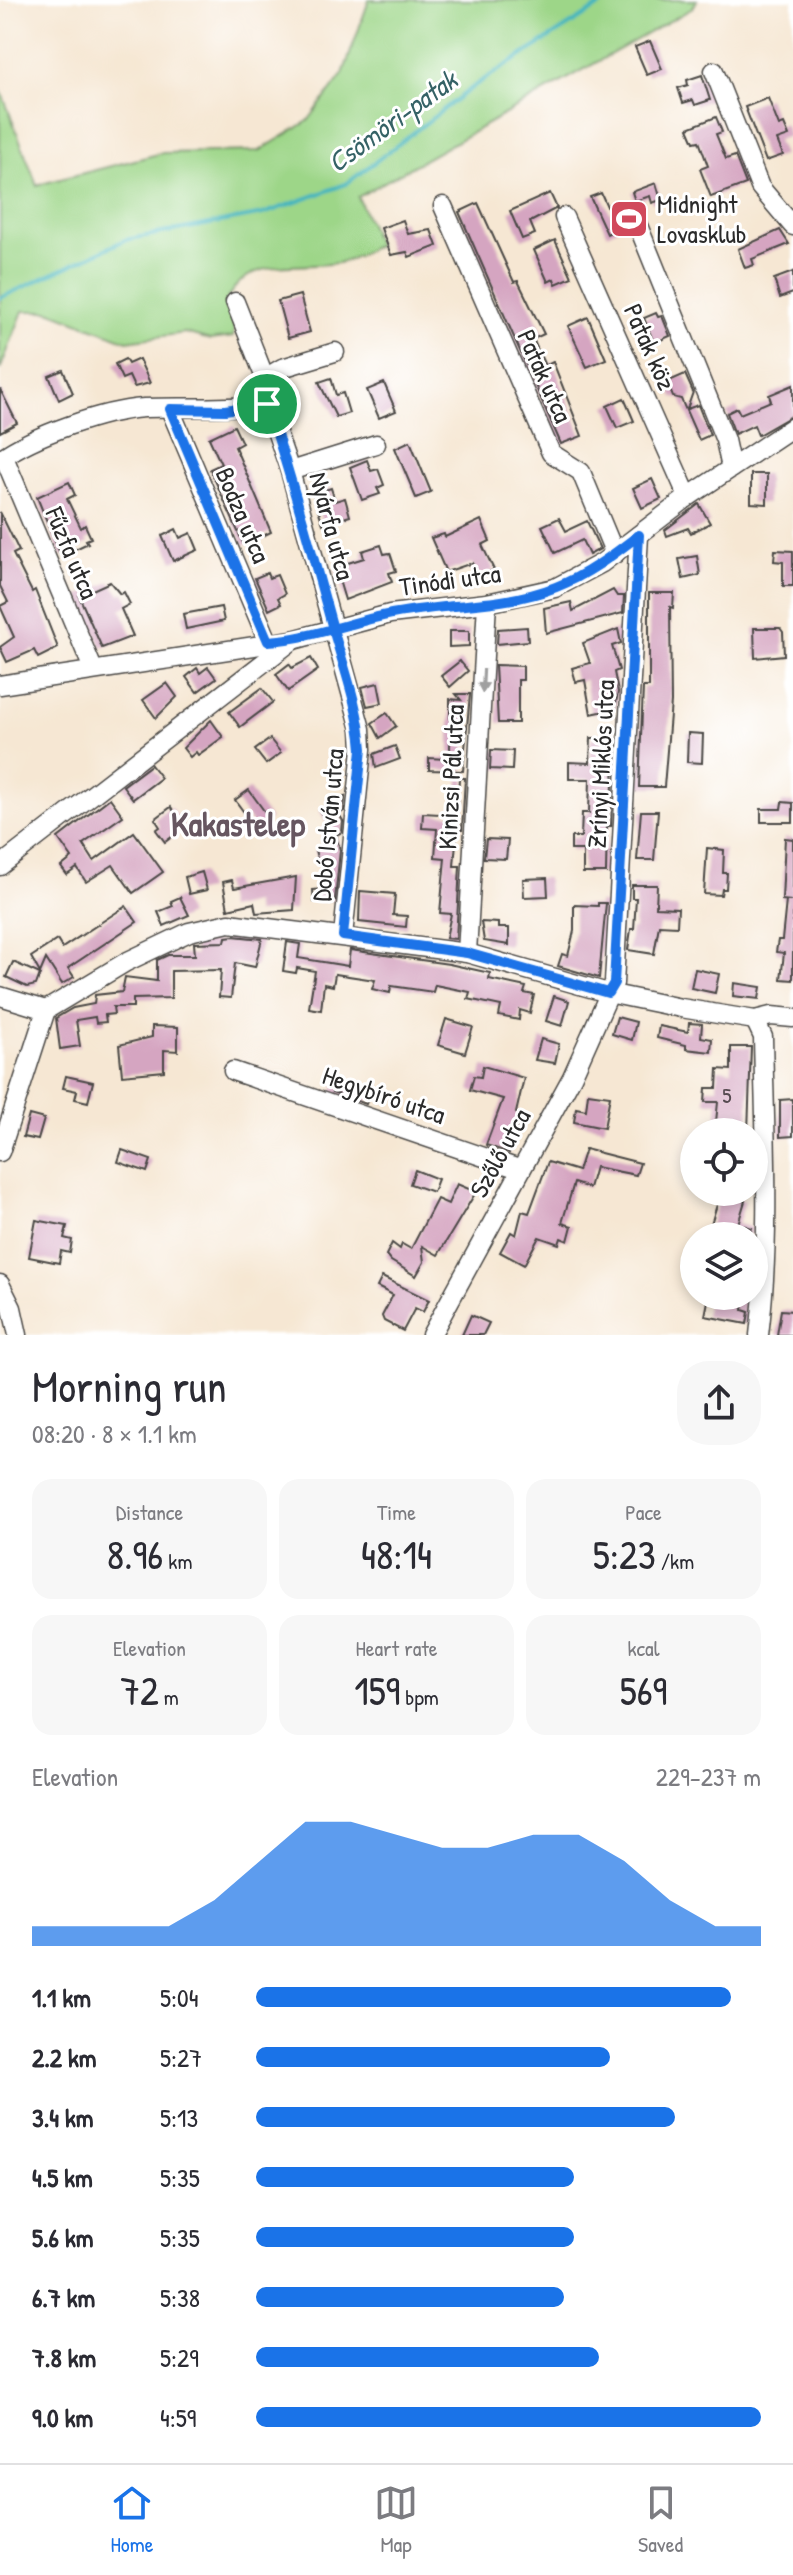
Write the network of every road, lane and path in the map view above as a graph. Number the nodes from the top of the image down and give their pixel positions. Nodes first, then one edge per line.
1 (714, 71) dead end
2 (443, 206) dead end
3 (564, 217) dead end
4 (793, 226) edge
5 (639, 228) dead end
6 (235, 302) dead end
7 (335, 352) dead end
8 (265, 378) junction
9 (267, 404) junction
10 (170, 409) junction
11 (793, 427) edge
12 (376, 444) dead end
13 (2, 458) edge
14 (731, 468) junction
15 (290, 471) junction
16 (688, 497) junction
17 (639, 535) junction
18 (615, 554) junction
19 (487, 603) junction
20 (332, 628) junction
21 (293, 640) junction
22 (268, 641) junction
23 (93, 669) junction
24 (0, 685) edge
25 (0, 866) edge
26 (343, 936) junction
27 (467, 953) junction
28 (608, 993) junction
29 (0, 996) edge
30 (46, 1010) junction
31 (793, 1018) edge
32 (755, 1020) junction
33 (233, 1071) dead end
34 (0, 1152) edge
35 (519, 1169) junction
36 (0, 1284) edge
37 (18, 1335) edge
38 (431, 1335) edge
39 (759, 1335) edge

1 - 4 street
2 - 18 street, Patak utca
3 - 16 street, Patak köz
5 - 14 street
6 - 8 street, Nyárfa utca
7 - 8 street
8 - 9 street, Nyárfa utca
9 - 10 street
9 - 15 street, Nyárfa utca
10 - 13 street
10 - 22 street, Bodza utca
11 - 14 street, Tinódi utca
12 - 15 street
13 - 23 street, Fűzfa utca
14 - 16 street, Tinódi utca
15 - 20 street, Nyárfa utca
16 - 17 street, Tinódi utca
17 - 18 street, Tinódi utca
17 - 28 street, Zrínyi Miklós utca
18 - 19 street, Tinódi utca
19 - 20 street, Tinódi utca
19 -> 27 street, Kinizsi Pál utca
20 - 21 street, Tinódi utca
20 - 26 street, Dobó István utca
21 - 22 street
21 - 25 street, Tinódi utca
22 - 23 street
23 - 24 street
26 - 27 street
26 - 30 street
27 - 28 street
28 - 32 street
28 - 35 street, Szőlő utca
29 - 30 street
30 - 34 street
31 - 32 street
32 - 39 street
33 - 35 street, Hegybíró utca
35 - 38 street, Szőlő utca
36 - 37 street

